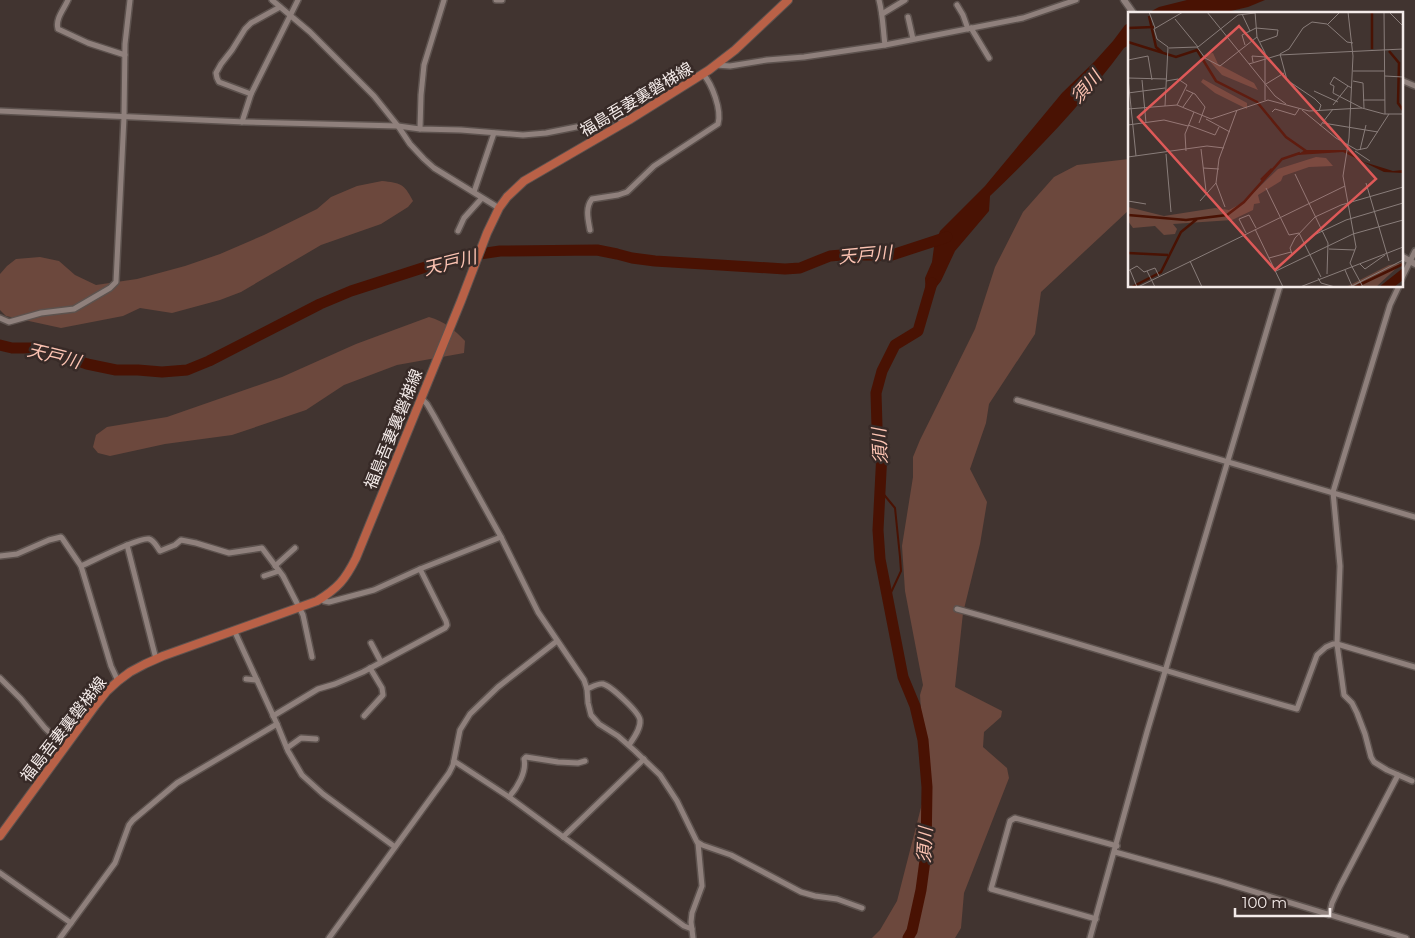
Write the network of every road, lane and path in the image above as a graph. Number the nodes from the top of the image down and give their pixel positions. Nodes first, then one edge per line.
1 (68, 0) edge
2 (130, 0) edge
3 (272, 0) edge
4 (298, 0) edge
5 (444, 0) edge
6 (496, 0) edge
7 (502, 0) edge
8 (788, 0) edge
9 (880, 0) edge
10 (905, 0) edge
11 (1076, 0) edge
12 (1124, 0) edge
13 (957, 5) dead end
14 (280, 7) junction
15 (1133, 12) edge
16 (882, 14) junction
17 (290, 15) junction
18 (908, 17) dead end
19 (969, 28) junction
20 (913, 40) junction
21 (885, 45) junction
22 (125, 54) junction
23 (990, 58) dead end
24 (716, 65) junction
25 (703, 74) junction
26 (1402, 80) edge
27 (1415, 86) edge
28 (251, 94) junction
29 (0, 111) edge
30 (124, 117) junction
31 (629, 120) junction
32 (242, 122) junction
33 (398, 126) junction
34 (420, 129) junction
35 (494, 133) junction
36 (474, 192) junction
37 (482, 198) junction
38 (499, 208) junction
39 (590, 230) dead end
40 (458, 231) dead end
41 (1415, 251) edge
42 (1412, 263) edge
43 (1402, 278) edge
44 (1279, 288) edge
45 (1397, 288) edge
46 (0, 318) edge
47 (421, 398) junction
48 (1017, 400) dead end
49 (1229, 461) junction
50 (1333, 492) junction
51 (1415, 517) edge
52 (501, 537) junction
53 (128, 545) junction
54 (295, 548) dead end
55 (0, 556) edge
56 (81, 566) junction
57 (275, 566) junction
58 (420, 569) junction
59 (279, 571) junction
60 (264, 576) dead end
61 (321, 598) junction
62 (299, 608) junction
63 (957, 609) dead end
64 (234, 630) junction
65 (557, 641) junction
66 (371, 643) dead end
67 (1338, 644) junction
68 (312, 656) dead end
69 (156, 659) junction
70 (382, 662) junction
71 (1415, 667) edge
72 (370, 668) junction
73 (1166, 669) junction
74 (0, 678) edge
75 (246, 679) dead end
76 (257, 680) junction
77 (118, 681) junction
78 (587, 689) junction
79 (273, 716) junction
80 (364, 716) dead end
81 (277, 724) junction
82 (316, 739) dead end
83 (628, 746) junction
84 (65, 747) junction
85 (287, 748) junction
86 (644, 759) junction
87 (585, 760) dead end
88 (454, 761) junction
89 (1398, 775) junction
90 (1412, 780) dead end
91 (509, 797) junction
92 (0, 836) edge
93 (563, 837) junction
94 (698, 843) junction
95 (1116, 846) junction
96 (395, 847) junction
97 (1115, 852) junction
98 (0, 873) edge
99 (862, 908) dead end
100 (1329, 915) junction
101 (1096, 919) junction
102 (71, 923) junction
103 (692, 929) junction
104 (60, 938) edge
105 (329, 938) edge
106 (693, 938) edge
107 (1090, 938) edge
108 (1406, 938) edge

1 - 22 street
2 - 22 street
3 - 14 street
4 - 17 street
5 - 34 street
6 - 7 street
8 - 24 main road, 福島吾妻裏磐梯線
9 - 16 street
10 - 16 street
11 - 19 street
12 - 15 street
13 - 19 street
14 - 17 street
14 - 28 street
16 - 21 street
17 - 28 street
17 - 33 street
18 - 20 street
19 - 20 street
19 - 23 street
20 - 21 street
21 - 24 street
22 - 30 street
24 - 25 main road, 福島吾妻裏磐梯線
25 - 31 main road, 福島吾妻裏磐梯線
25 - 39 street
26 - 27 street
28 - 32 street
29 - 30 street
30 - 32 street
30 - 46 street
31 - 35 street
31 - 38 main road, 福島吾妻裏磐梯線
32 - 33 street
33 - 34 street
33 - 36 street
34 - 35 street
35 - 36 street
36 - 37 street
37 - 38 street
37 - 40 street
38 - 47 main road, 福島吾妻裏磐梯線
41 - 42 street
42 - 43 street
44 - 49 street
45 - 50 street
47 - 52 street
47 - 61 main road, 福島吾妻裏磐梯線
48 - 49 street
49 - 50 street
49 - 73 street
50 - 51 street
50 - 67 street
52 - 58 street
52 - 65 street
53 - 56 street
53 - 57 street
53 - 69 street
54 - 57 street
55 - 56 street
56 - 77 street
57 - 59 street
58 - 61 street
58 - 70 street
59 - 60 street
59 - 62 street
61 - 62 main road, 福島吾妻裏磐梯線
62 - 64 main road, 福島吾妻裏磐梯線
62 - 68 street
63 - 73 street
64 - 69 main road, 福島吾妻裏磐梯線
64 - 76 street
65 - 78 street
65 - 88 street
66 - 70 street
67 - 71 street
67 - 73 street
67 - 89 street
69 - 77 main road, 福島吾妻裏磐梯線
70 - 72 street
72 - 79 street
72 - 80 street
73 - 95 street
74 - 84 street
75 - 76 street
76 - 79 street
77 - 84 main road, 福島吾妻裏磐梯線
78 - 83 street
78 - 83 street
79 - 81 street
81 - 85 street
81 - 102 street
82 - 85 street
83 - 86 street
84 - 92 main road, 福島吾妻裏磐梯線
85 - 96 street
86 - 93 street
86 - 94 street
87 - 91 street
88 - 91 street
88 - 96 street
89 - 90 street
89 - 100 street
91 - 93 street
93 - 103 street
94 - 99 street
94 - 103 street
95 - 97 street
95 - 101 street
96 - 105 street
97 - 100 street
97 - 101 street
98 - 102 street
100 - 108 street
101 - 107 street
102 - 104 street
103 - 106 street

